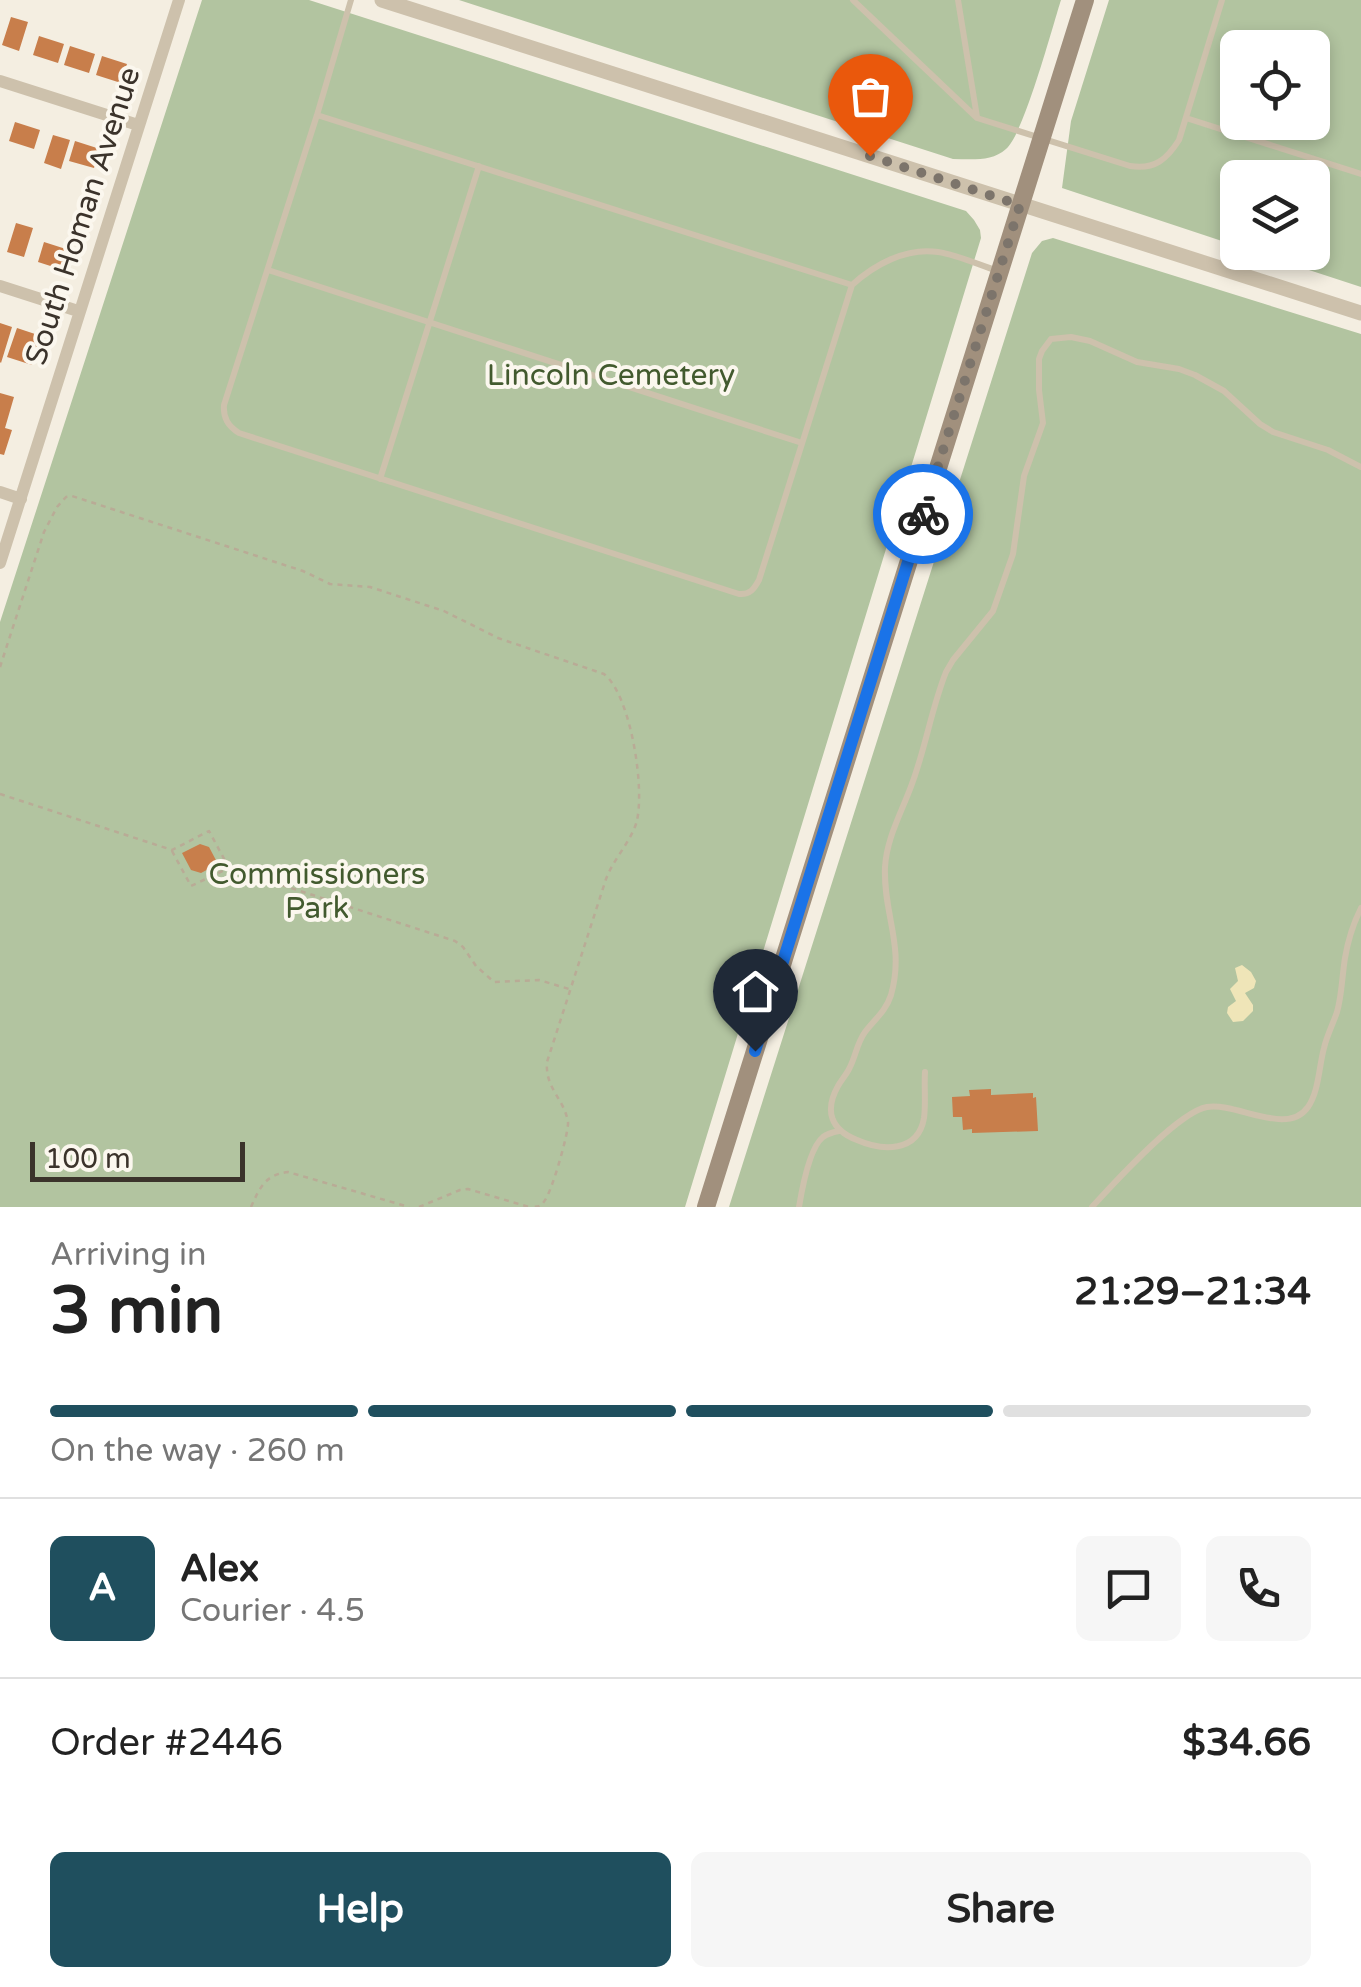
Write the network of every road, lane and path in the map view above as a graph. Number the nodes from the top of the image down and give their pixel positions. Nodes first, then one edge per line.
1 (178, 0) edge
2 (351, 0) edge
3 (382, 0) edge
4 (853, 0) edge
5 (958, 0) edge
6 (1085, 0) edge
7 (1222, 0) edge
8 (0, 81) edge
9 (317, 114) junction
10 (977, 118) junction
11 (1186, 118) junction
12 (138, 125) junction
13 (1040, 138) junction
14 (479, 166) junction
15 (1361, 174) edge
16 (1020, 205) junction
17 (268, 270) junction
18 (999, 271) junction
19 (852, 284) junction
20 (0, 286) edge
21 (78, 311) junction
22 (1361, 313) edge
23 (430, 322) junction
24 (802, 443) junction
25 (1361, 467) edge
26 (380, 479) junction
27 (0, 492) edge
28 (20, 498) junction
29 (0, 562) edge
30 (0, 668) edge
31 (0, 794) edge
32 (172, 850) junction
33 (228, 868) junction
34 (1361, 908) edge
35 (570, 990) junction
36 (925, 1072) dead end
37 (839, 1131) junction
38 (250, 1207) edge
39 (409, 1207) edge
40 (418, 1207) edge
41 (531, 1207) edge
42 (706, 1207) edge
43 (798, 1207) edge
44 (1092, 1207) edge

1 - 12 street, South Homan Avenue
2 - 9 lane
3 - 16 street
4 - 10 lane
5 - 10 lane
6 - 13 main road
7 - 11 lane
8 - 12 street
9 - 14 lane
9 - 17 lane
10 - 13 lane
11 - 13 lane
11 - 15 lane
12 - 21 street, South Homan Avenue
13 - 16 main road
14 - 19 lane
14 - 23 lane
16 - 18 main road
16 - 22 street
17 - 23 lane
17 - 26 lane
18 - 19 lane
18 - 42 main road
19 - 24 lane
20 - 21 street
21 - 28 street, South Homan Avenue
23 - 24 lane
23 - 26 lane
24 - 26 lane
25 - 37 lane
27 - 28 street
28 - 29 street, South Homan Avenue
30 - 35 path
31 - 32 path
32 - 33 path
32 - 33 path
33 - 35 path
34 - 44 lane
35 - 41 path
36 - 37 lane
37 - 43 lane
38 - 39 path
40 - 41 path

